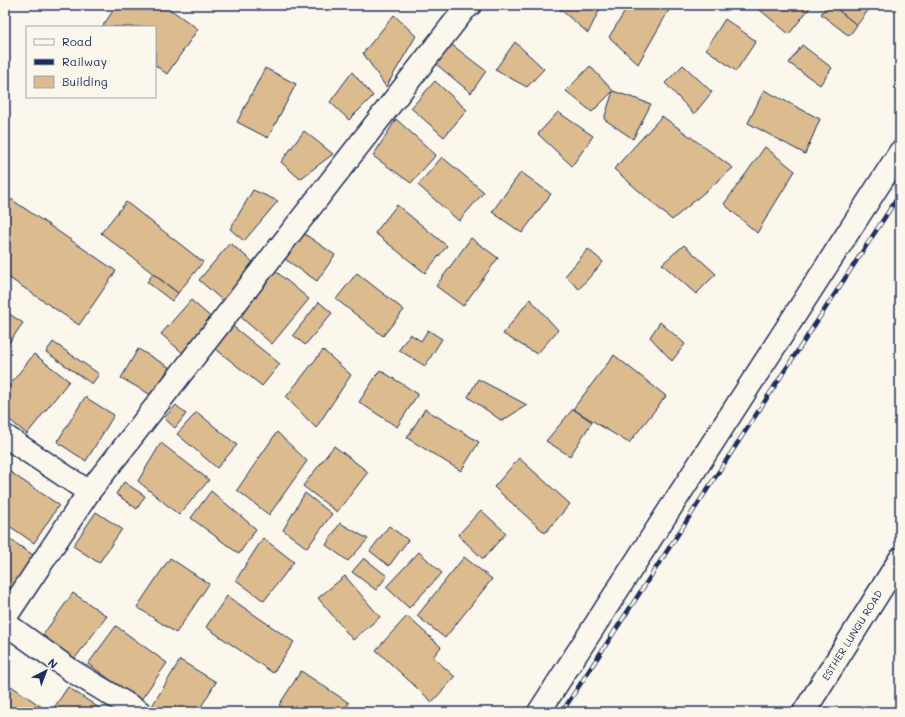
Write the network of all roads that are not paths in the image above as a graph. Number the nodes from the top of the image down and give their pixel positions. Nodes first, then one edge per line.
1 (470, 5) edge
2 (900, 152) edge
3 (5, 436) edge
4 (89, 492) junction
5 (900, 559) edge
6 (5, 618) edge
7 (5, 623) edge
8 (140, 712) edge
9 (539, 712) edge
10 (804, 712) edge

1 - 4 street
2 - 9 street
3 - 4 street
4 - 6 street
5 - 10 street, ESTHER LUNGU ROAD
7 - 8 street

